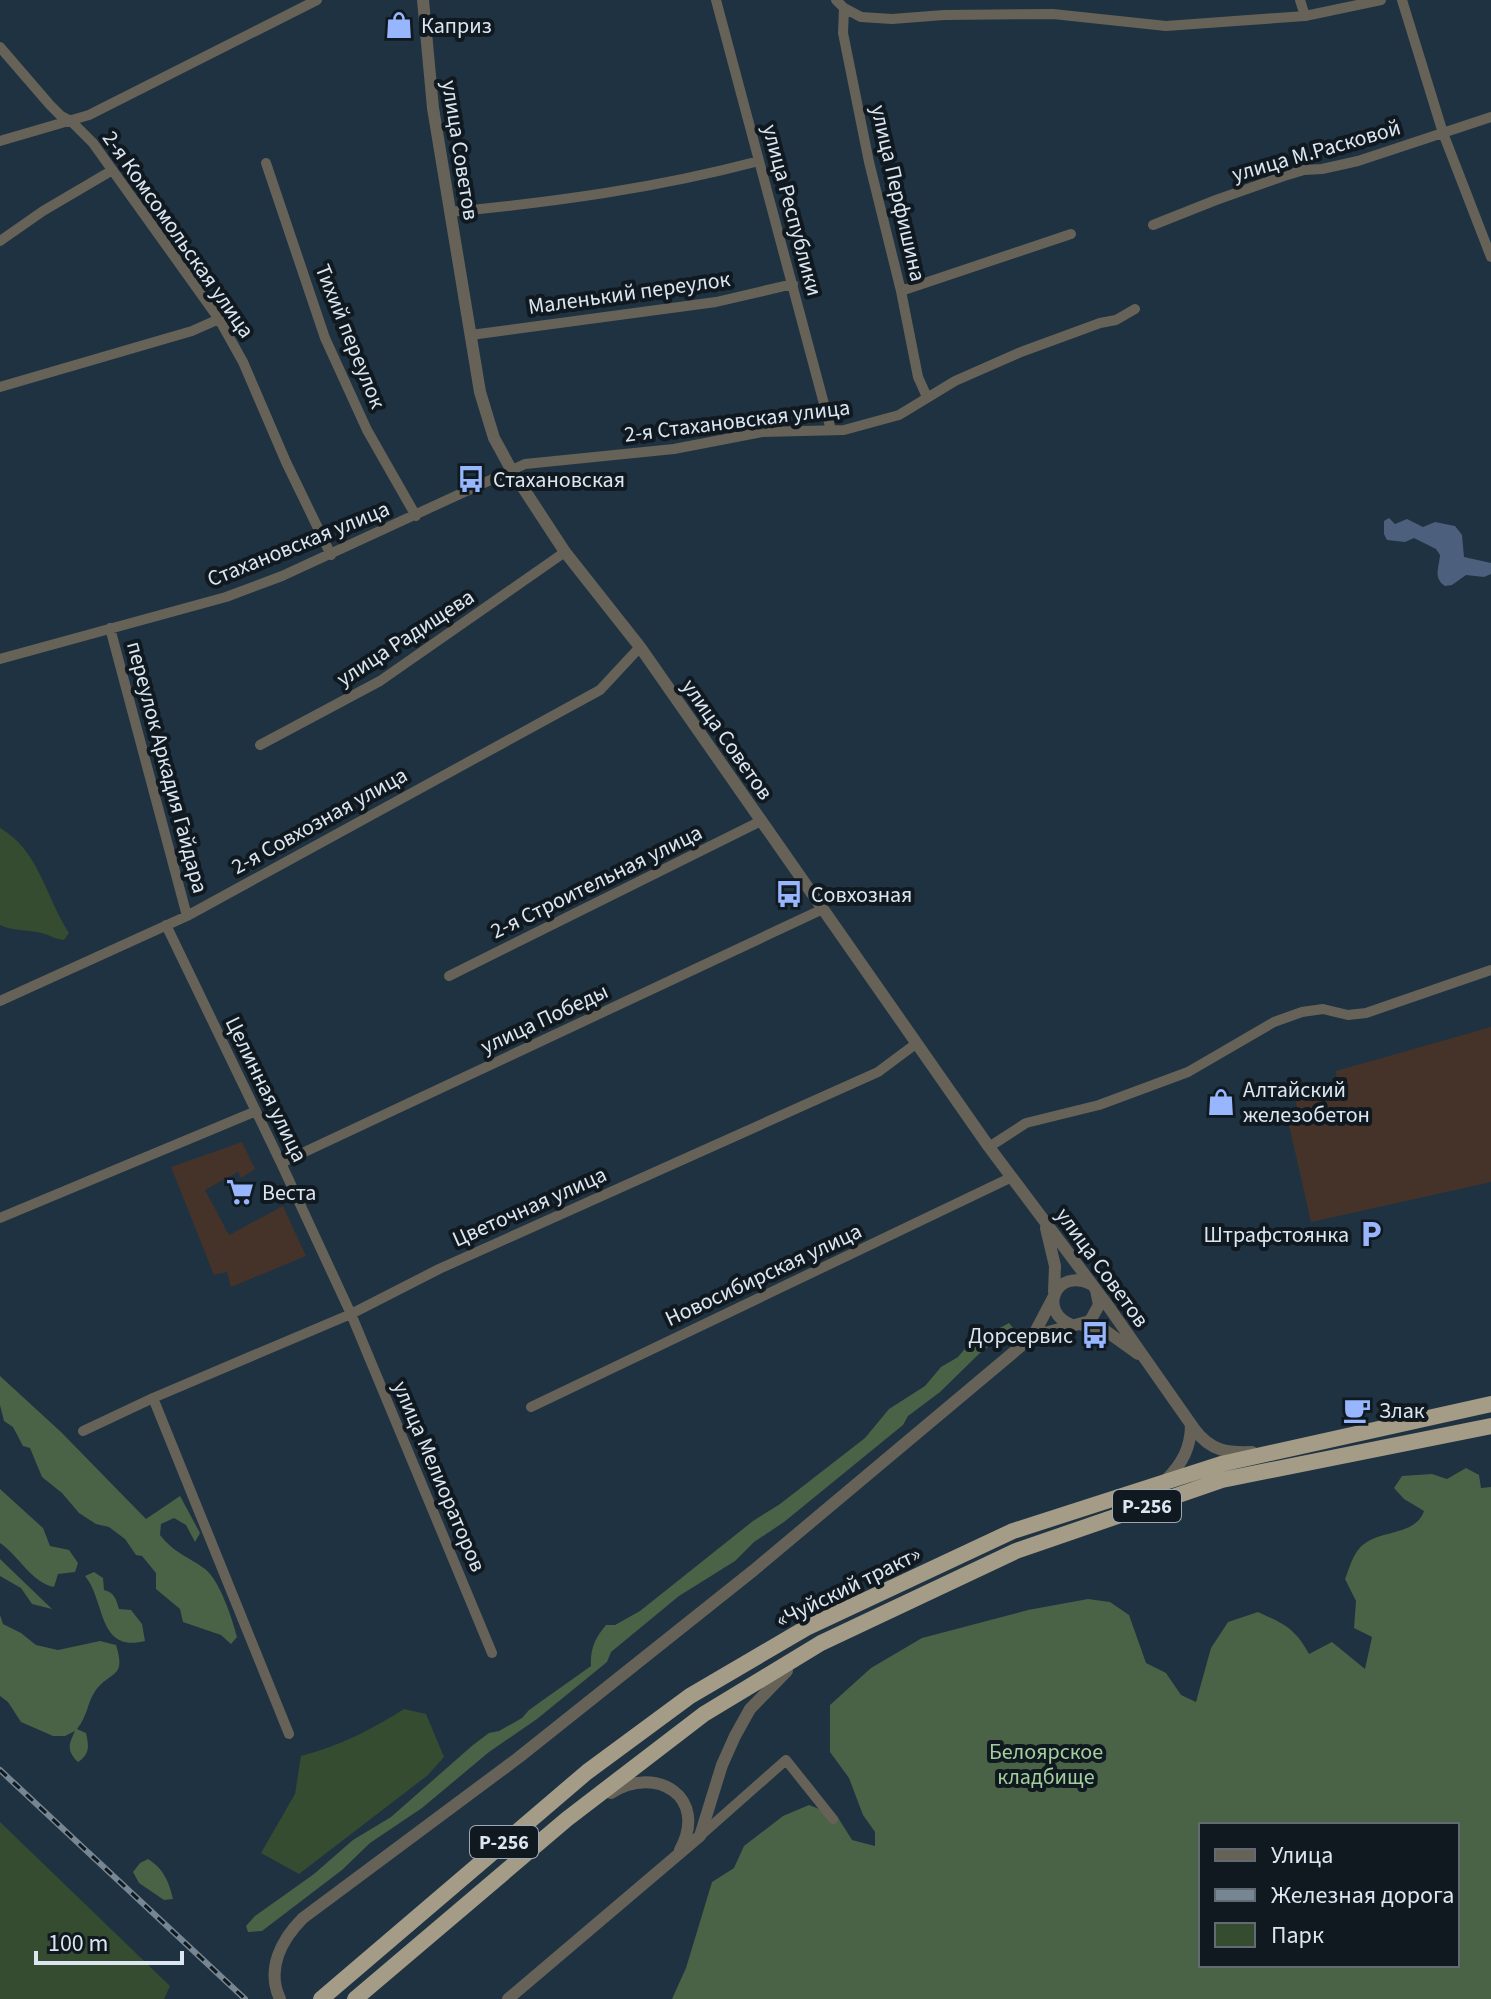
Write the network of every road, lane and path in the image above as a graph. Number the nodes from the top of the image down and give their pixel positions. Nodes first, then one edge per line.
1 (317, 0) edge
2 (423, 0) edge
3 (716, 0) edge
4 (1300, 0) edge
5 (1381, 0) edge
6 (1402, 0) edge
7 (840, 4) edge
8 (1305, 16) junction
9 (0, 47) edge
10 (1491, 117) edge
11 (71, 121) junction
12 (1443, 133) junction
13 (0, 141) edge
14 (759, 161) junction
15 (266, 163) dead end
16 (111, 171) junction
17 (450, 212) junction
18 (1153, 225) dead end
19 (1071, 234) dead end
20 (0, 241) edge
21 (1491, 257) edge
22 (793, 284) junction
23 (901, 291) junction
24 (1135, 309) dead end
25 (219, 319) junction
26 (471, 335) junction
27 (0, 387) edge
28 (927, 397) junction
29 (831, 430) junction
30 (512, 471) junction
31 (416, 516) junction
32 (565, 552) junction
33 (331, 555) junction
34 (110, 628) junction
35 (640, 647) junction
36 (0, 659) edge
37 (260, 745) dead end
38 (761, 821) junction
39 (823, 909) junction
40 (187, 916) junction
41 (166, 925) junction
42 (1491, 970) edge
43 (449, 976) dead end
44 (0, 1001) edge
45 (917, 1043) junction
46 (256, 1111) junction
47 (989, 1147) junction
48 (281, 1163) junction
49 (1012, 1177) junction
50 (0, 1218) edge
51 (1044, 1221) junction
52 (1093, 1286) junction
53 (1054, 1295) junction
54 (351, 1314) junction
55 (1077, 1325) junction
56 (1033, 1336) junction
57 (1148, 1362) junction
58 (153, 1398) junction
59 (1491, 1404) edge
60 (531, 1407) dead end
61 (1191, 1424) junction
62 (1491, 1426) edge
63 (83, 1431) dead end
64 (1276, 1451) junction
65 (1164, 1482) junction
66 (821, 1643) junction
67 (492, 1653) dead end
68 (289, 1734) dead end
69 (714, 1793) junction
70 (735, 1807) junction
71 (686, 1809) junction
72 (567, 1819) junction
73 (833, 1819) dead end
74 (709, 1824) junction
75 (670, 1861) junction
76 (323, 1998) edge
77 (280, 1999) edge
78 (355, 1999) edge
79 (508, 1999) edge

1 - 11 street
2 - 17 street, улица Советов
3 - 14 street, улица Республики
4 - 8 street
5 - 8 street
6 - 12 street
7 - 8 street
7 - 23 street, улица Перфишина
9 - 11 street, 2-я Комсомольская улица
10 - 12 street, улица М.Расковой
11 - 13 street
11 - 16 street, 2-я Комсомольская улица
12 - 18 street, улица М.Расковой
12 - 21 street
14 - 17 street
14 - 22 street, улица Республики
15 - 31 street, Тихий переулок
16 - 20 street
16 - 25 street, 2-я Комсомольская улица
17 - 26 street, улица Советов
19 - 23 street
22 - 26 street, Маленький переулок
22 - 29 street, улица Республики
23 - 28 street, улица Перфишина
24 - 28 street, 2-я Стахановская улица
25 - 27 street
25 - 33 street, 2-я Комсомольская улица
26 - 30 street, улица Советов
28 - 29 street, 2-я Стахановская улица
29 - 30 street, 2-я Стахановская улица
30 - 31 street, Стахановская улица
30 - 32 street, улица Советов
31 - 33 street, Стахановская улица
32 - 35 street, улица Советов
32 - 37 street, улица Радищева
33 - 34 street, Стахановская улица
34 - 36 street, Стахановская улица
34 - 40 street, переулок Аркадия Гайдара
35 - 38 street, улица Советов
35 - 40 street, 2-я Совхозная улица
38 - 39 street, улица Советов
38 - 43 street, 2-я Строительная улица
39 - 45 street, улица Советов
39 - 48 street, улица Победы
40 - 41 street, 2-я Совхозная улица
41 - 44 street, 2-я Совхозная улица
41 - 46 street, Целинная улица
42 - 47 street
45 - 47 street, улица Советов
45 - 54 street, Цветочная улица
46 - 48 street, Целинная улица
46 - 50 street
47 - 49 street, улица Советов
48 - 54 street, Целинная улица
49 - 51 street, улица Советов
49 - 60 street, Новосибирская улица
51 - 52 street, улица Советов
51 - 53 street
52 - 53 street
52 - 55 street
52 - 57 street, улица Советов
53 - 55 street
53 - 56 street
54 - 58 street, Цветочная улица
54 - 67 street, улица Мелиораторов
55 - 56 street
55 - 57 street
56 - 77 street
57 - 61 street, улица Советов
58 - 63 street, Цветочная улица
58 - 68 street
59 - 64 highway, «Чуйский тракт» / Р-256
61 - 64 street, улица Советов
61 - 65 street
62 - 66 highway, «Чуйский тракт» / Р-256
64 - 65 highway, «Чуйский тракт» / Р-256
65 - 76 highway, «Чуйский тракт» / Р-256
66 - 69 street
66 - 72 highway, «Чуйский тракт» / Р-256
69 - 70 street
69 - 74 street
70 - 73 street
70 - 74 street
71 - 72 street
71 - 74 street
71 - 75 street
72 - 78 highway, «Чуйский тракт» / Р-256
74 - 75 street
75 - 79 street

